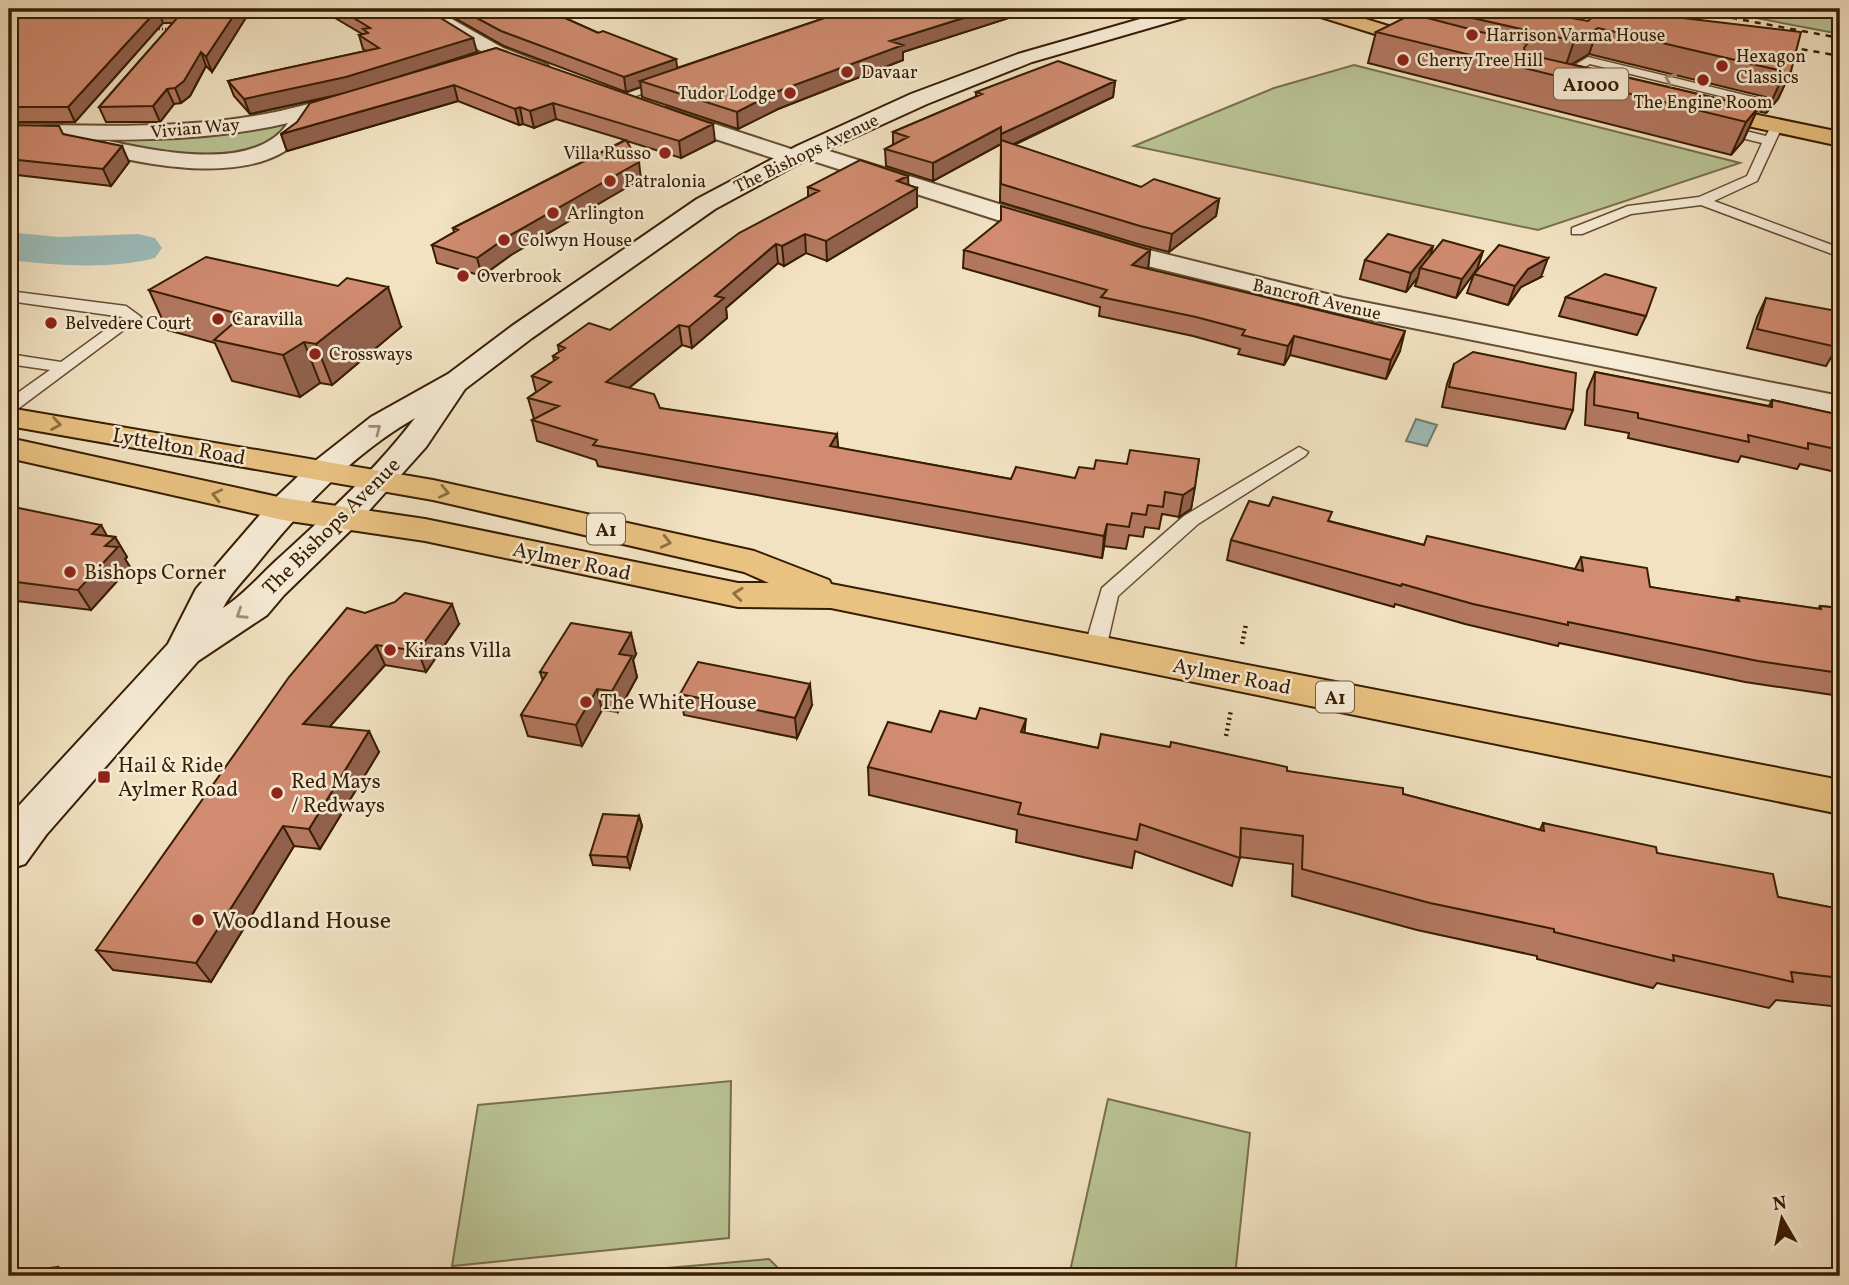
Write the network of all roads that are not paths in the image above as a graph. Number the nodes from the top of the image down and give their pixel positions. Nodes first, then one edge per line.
1 (421, 9) edge
2 (1194, 9) edge
3 (1315, 9) edge
4 (1447, 49) edge
5 (500, 54) junction
6 (476, 61) edge
7 (1535, 70) edge
8 (684, 76) edge
9 (1562, 77) junction
10 (564, 78) edge
11 (1586, 83) edge
12 (371, 93) edge
13 (609, 95) joint
14 (1683, 105) edge
15 (104, 107) edge
16 (306, 113) junction
17 (1745, 119) junction
18 (1705, 125) edge
19 (9, 131) edge
20 (82, 132) junction
21 (1774, 133) junction
22 (1840, 139) edge
23 (799, 154) junction
24 (1702, 201) junction
25 (1577, 232) dead end
26 (1840, 253) edge
27 (9, 296) edge
28 (9, 359) edge
29 (65, 367) junction
30 (459, 380) junction
31 (1840, 405) edge
32 (9, 407) edge
33 (9, 416) edge
34 (9, 448) edge
35 (1299, 452) dead end
36 (349, 476) junction
37 (314, 513) junction
38 (831, 596) junction
39 (1095, 649) junction
40 (184, 651) junction
41 (1840, 797) edge
42 (9, 850) edge

1 - 5 street
2 - 23 street, The Bishops Avenue
3 - 4 main road
5 - 6 street
5 - 10 street
7 - 9 main road, A1000
8 - 13 lane
9 - 11 main road, A1000
17 -> 9 lane
12 - 16 street, Vivian Way
13 - 23 street, Bancroft Avenue
14 - 17 main road
15 - 20 street
16 - 20 street, Vivian Way
16 - 20 street, Vivian Way
17 - 21 main road
18 - 21 lane
19 - 20 street, Vivian Way
21 - 22 main road
21 - 24 lane
23 - 30 street, The Bishops Avenue
23 - 31 street, Bancroft Avenue
24 - 25 lane
24 - 26 lane
27 - 29 lane
28 - 29 lane
29 - 32 lane
30 - 36 street, The Bishops Avenue
36 -> 30 street, The Bishops Avenue
33 -> 36 main road, Lyttelton Road / A1
37 -> 34 main road, Lyttelton Road / A1
35 - 39 lane
36 - 37 street, The Bishops Avenue
36 - 37 street, The Bishops Avenue
36 -> 38 main road, Aylmer Road / A1
38 -> 37 main road, Aylmer Road / A1
37 - 40 street, The Bishops Avenue
37 -> 40 street, The Bishops Avenue
38 - 39 main road, Aylmer Road / A1
39 - 41 main road, Aylmer Road / A1
40 - 42 street, The Bishops Avenue

